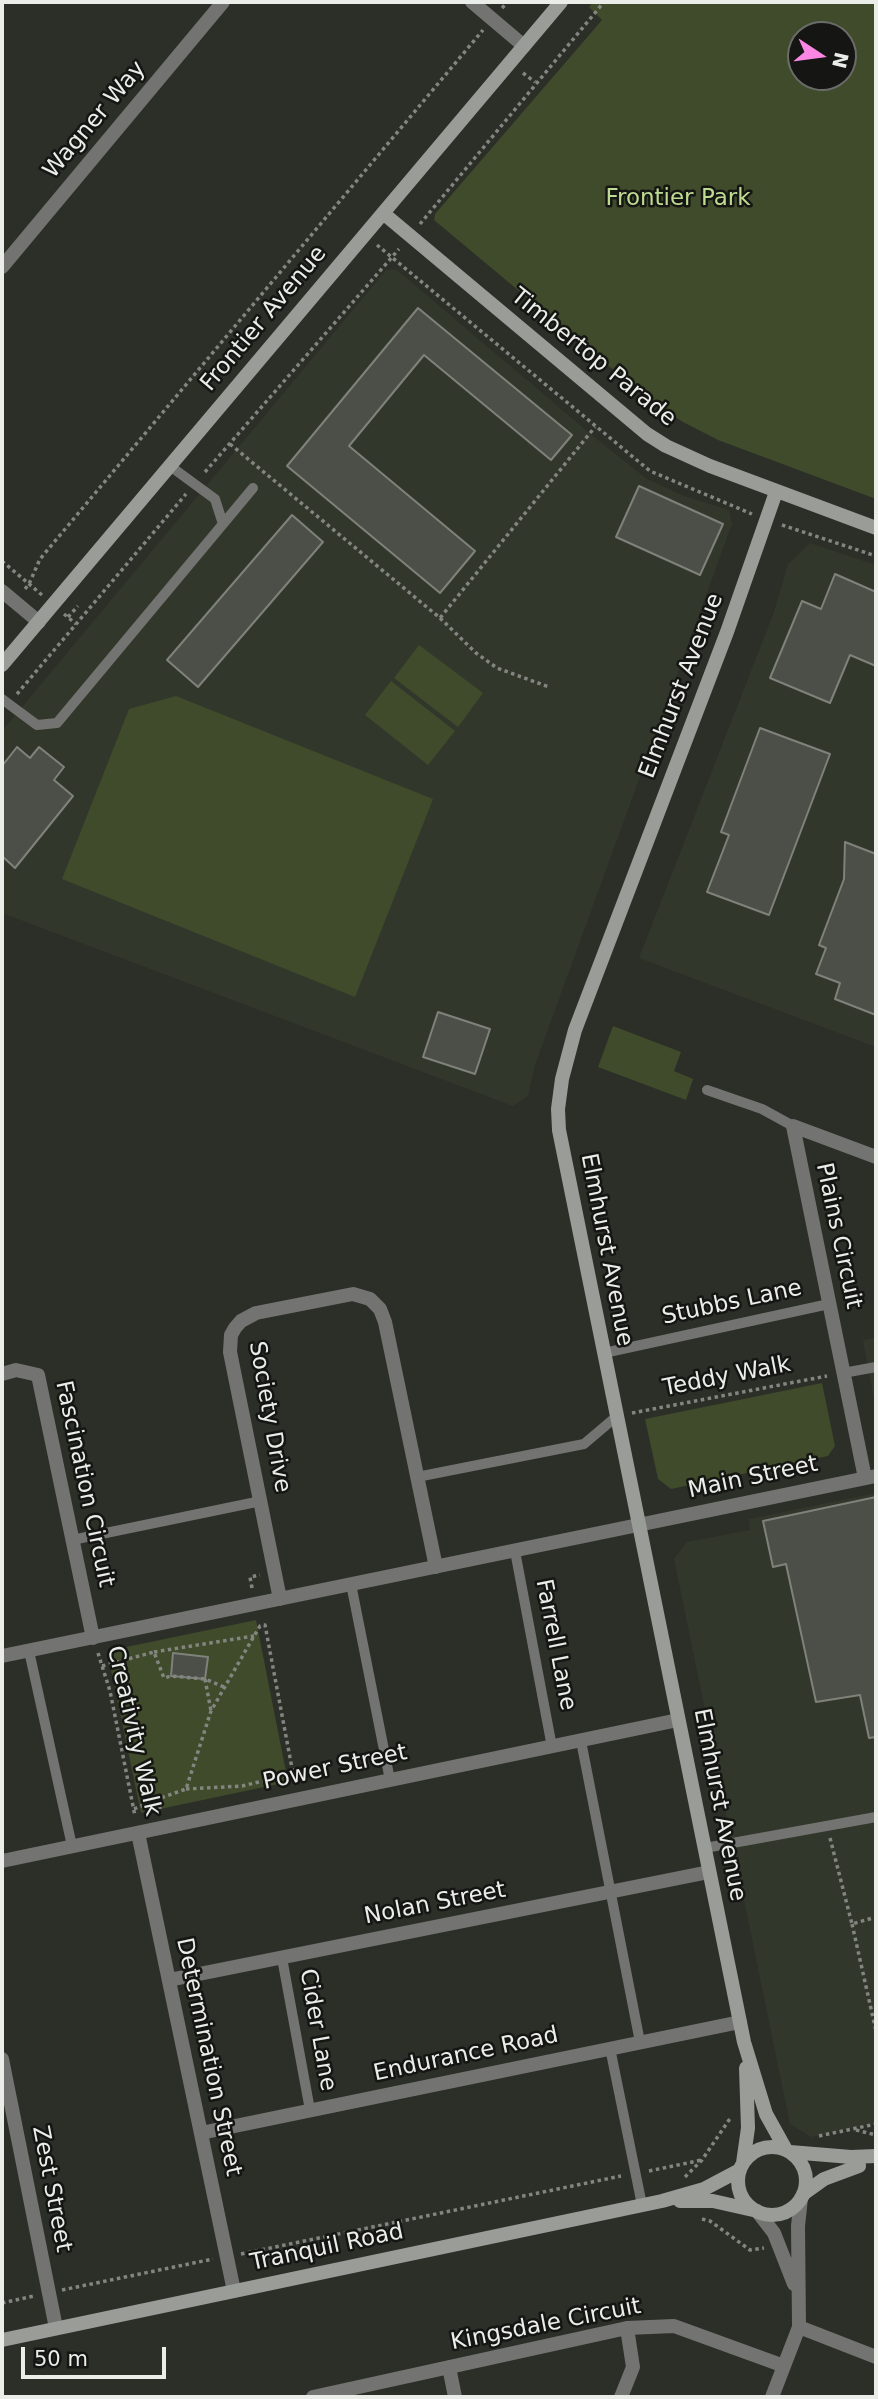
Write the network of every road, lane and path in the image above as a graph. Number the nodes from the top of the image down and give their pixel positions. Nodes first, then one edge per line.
1 (223, 2) edge
2 (472, 2) edge
3 (508, 2) edge
4 (561, 2) edge
5 (604, 2) edge
6 (493, 19) junction
7 (524, 46) junction
8 (383, 214) junction
9 (410, 237) junction
10 (2, 267) edge
11 (595, 426) dead end
12 (230, 443) junction
13 (170, 466) junction
14 (195, 484) junction
15 (253, 488) dead end
16 (776, 492) junction
17 (223, 524) junction
18 (876, 528) edge
19 (2, 561) edge
20 (29, 584) junction
21 (2, 591) edge
22 (13, 601) junction
23 (53, 604) junction
24 (78, 606) dead end
25 (68, 617) junction
26 (440, 618) junction
27 (39, 622) junction
28 (76, 624) junction
29 (2, 665) edge
30 (549, 687) dead end
31 (5, 701) edge
32 (707, 1090) dead end
33 (793, 1126) junction
34 (876, 1157) edge
35 (829, 1304) junction
36 (604, 1353) junction
37 (876, 1367) edge
38 (843, 1373) junction
39 (2, 1374) edge
40 (617, 1416) junction
41 (417, 1477) junction
42 (871, 1477) edge
43 (261, 1501) junction
44 (638, 1525) junction
45 (72, 1540) junction
46 (515, 1551) junction
47 (436, 1567) junction
48 (263, 1575) dead end
49 (351, 1584) junction
50 (254, 1593) dead end
51 (281, 1599) junction
52 (254, 1636) junction
53 (93, 1637) junction
54 (29, 1651) junction
55 (154, 1652) junction
56 (2, 1656) edge
57 (102, 1666) junction
58 (205, 1679) junction
59 (224, 1687) junction
60 (211, 1711) junction
61 (678, 1720) junction
62 (581, 1741) junction
63 (552, 1746) junction
64 (293, 1774) junction
65 (390, 1780) junction
66 (186, 1789) junction
67 (298, 1799) junction
68 (158, 1800) junction
69 (134, 1809) junction
70 (160, 1809) dead end
71 (876, 1817) edge
72 (827, 1826) junction
73 (138, 1833) junction
74 (72, 1846) junction
75 (705, 1848) junction
76 (2, 1861) edge
77 (709, 1872) junction
78 (610, 1892) junction
79 (876, 1917) edge
80 (852, 1924) junction
81 (282, 1958) junction
82 (169, 1980) junction
83 (740, 2022) junction
84 (876, 2031) edge
85 (640, 2042) junction
86 (744, 2042) junction
87 (610, 2048) junction
88 (2, 2059) edge
89 (310, 2110) junction
90 (732, 2116) dead end
91 (876, 2124) edge
92 (854, 2129) junction
93 (201, 2133) junction
94 (876, 2135) edge
95 (814, 2137) dead end
96 (788, 2151) junction
97 (876, 2159) edge
98 (702, 2160) junction
99 (741, 2167) junction
100 (635, 2173) junction
101 (802, 2196) junction
102 (662, 2201) junction
103 (642, 2205) junction
104 (756, 2211) junction
105 (227, 2256) junction
106 (234, 2291) junction
107 (49, 2293) junction
108 (798, 2293) junction
109 (2, 2303) edge
110 (799, 2327) junction
111 (56, 2328) junction
112 (627, 2328) junction
113 (2, 2340) edge
114 (876, 2357) edge
115 (784, 2366) junction
116 (449, 2367) junction
117 (313, 2397) edge
118 (454, 2397) edge
119 (621, 2397) edge
120 (772, 2397) edge

1 - 10 street, Wagner Way
2 - 6 street
3 - 6 path
4 - 7 street, Frontier Avenue
5 - 9 path
6 - 7 street
6 - 20 path
7 - 8 street, Frontier Avenue
8 - 9 street, Timbertop Parade
8 - 13 street, Frontier Avenue
9 - 12 path
9 - 16 street, Timbertop Parade
11 - 26 path
12 - 14 path
12 - 26 path
13 - 14 lane
13 - 23 street, Frontier Avenue
14 - 17 lane
14 - 28 path
15 - 17 lane
16 - 18 street, Timbertop Parade
16 - 36 street, Elmhurst Avenue
17 - 31 lane
19 - 20 path
20 - 22 path
20 - 23 path
21 - 22 street
22 - 27 street
23 - 25 path
23 - 27 street, Frontier Avenue
24 - 25 path
25 - 28 path
26 - 30 path
27 - 29 street, Frontier Avenue
28 - 31 path
32 - 33 lane, Plains Circuit
33 - 34 street, Plains Circuit
33 - 35 street, Plains Circuit
35 - 36 lane, Stubbs Lane
35 - 38 street, Plains Circuit
36 - 40 street, Elmhurst Avenue
37 - 38 lane
38 - 40 path, Teddy Walk
38 - 42 street, Plains Circuit
39 - 45 street, Fascination Circuit
40 - 41 lane
40 - 44 street, Elmhurst Avenue
41 - 43 street, Society Drive
41 - 47 street, Society Drive
42 - 44 street, Main Street
43 - 45 lane
43 - 51 street, Society Drive
44 - 46 street, Main Street
44 - 61 street, Elmhurst Avenue
45 - 53 street, Fascination Circuit
46 - 47 street, Main Street
46 - 63 lane, Farrell Lane
47 - 49 street, Main Street
48 - 50 path
49 - 51 street, Main Street
49 - 65 lane
51 - 53 street, Main Street
52 - 55 path
52 - 59 path
52 - 64 path
53 - 54 street, Main Street
53 - 57 path, Creativity Walk
54 - 56 street, Main Street
54 - 74 lane
55 - 57 path
55 - 58 path
57 - 69 path, Creativity Walk
58 - 59 path
58 - 60 path
59 - 60 path
60 - 66 path
61 - 62 street, Power Street
61 - 75 street, Elmhurst Avenue
62 - 63 street, Power Street
62 - 78 lane
63 - 65 street, Power Street
64 - 66 path
64 - 67 path
65 - 67 street, Power Street
66 - 68 path
67 - 73 street, Power Street
68 - 69 path
68 - 70 path
69 - 73 path, Creativity Walk
71 - 72 lane
72 - 75 lane
72 - 80 path
73 - 74 street, Power Street
73 - 82 street, Determination Street
74 - 76 street, Power Street
75 - 77 street, Elmhurst Avenue
77 - 78 street, Nolan Street
77 - 83 street, Elmhurst Avenue
78 - 81 street, Nolan Street
78 - 85 lane
79 - 80 path
80 - 84 path
81 - 82 street, Nolan Street
81 - 89 lane, Cider Lane
82 - 93 street, Determination Street
83 - 85 street, Endurance Road
83 - 86 street, Elmhurst Avenue
85 - 87 street, Endurance Road
86 - 96 street, Elmhurst Avenue
86 - 99 street, Elmhurst Avenue
87 - 89 street, Endurance Road
87 - 100 lane
88 - 107 street, Zest Street
89 - 93 street, Endurance Road
90 - 98 path
91 - 92 path
92 - 94 path
92 - 95 path
93 - 105 street, Determination Street
96 - 97 street
96 - 99 street
96 - 101 street
97 - 101 street
98 - 100 path
98 - 102 path
99 - 102 street
99 - 104 street
100 - 103 lane
100 - 105 path
101 - 104 street
101 - 108 street
102 - 103 street, Tranquil Road
102 - 104 street
103 - 106 street, Tranquil Road
104 - 108 street
105 - 106 street, Determination Street
105 - 107 path
106 - 111 street, Tranquil Road
107 - 109 path
107 - 111 street, Zest Street
108 - 110 street
110 - 114 street
110 - 115 street
111 - 113 street, Tranquil Road
112 - 115 street, Kingsdale Circuit
112 - 116 street, Kingsdale Circuit
112 - 119 street
115 - 120 street
116 - 117 street, Kingsdale Circuit
116 - 118 street

